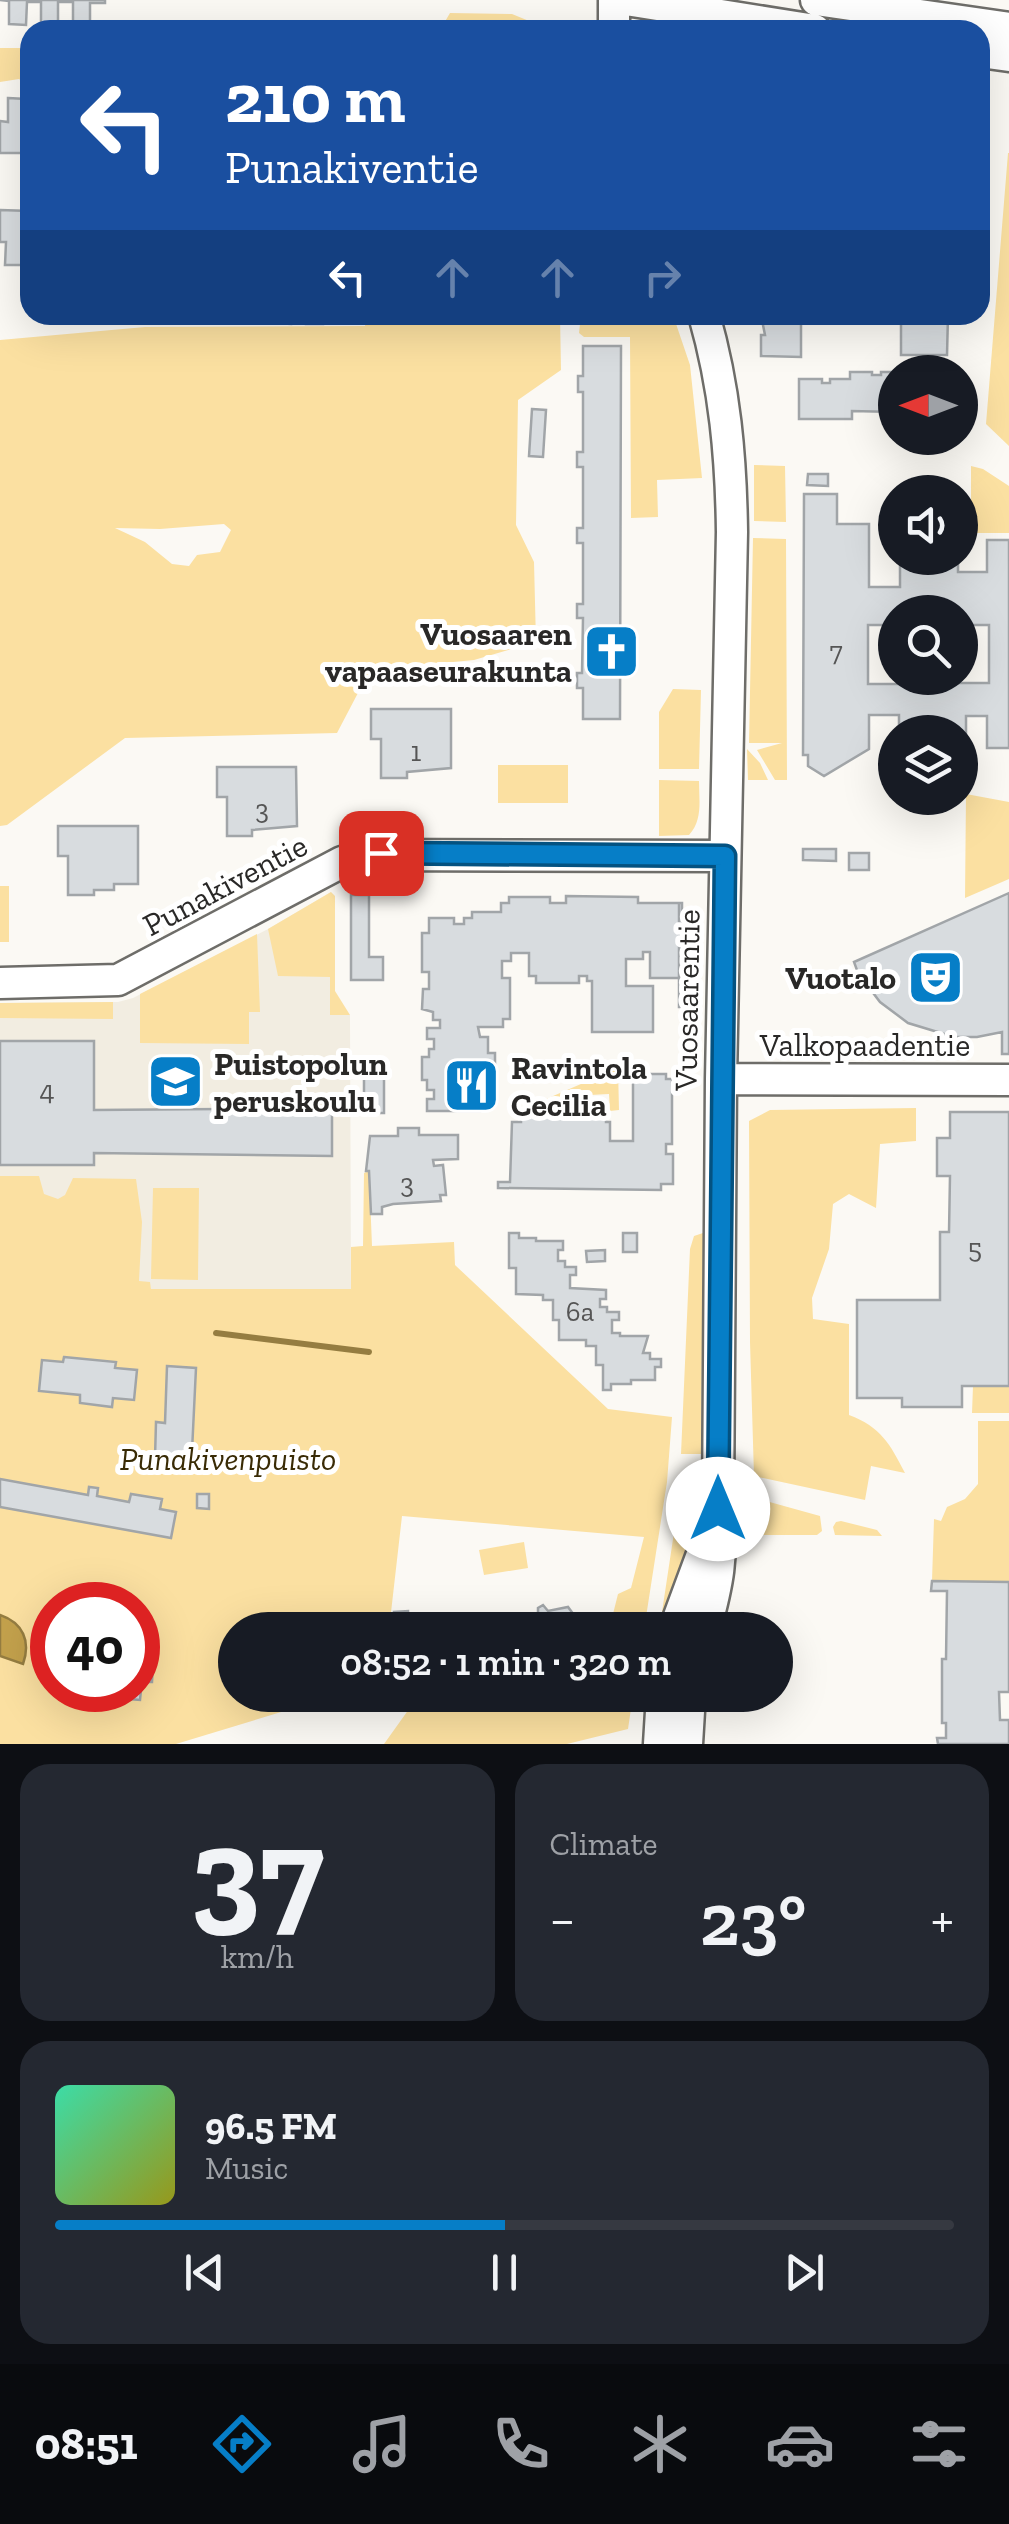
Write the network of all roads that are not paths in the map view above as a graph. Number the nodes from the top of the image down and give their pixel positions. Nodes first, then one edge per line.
1 (816, 0) edge
2 (641, 9) edge
3 (938, 16) edge
4 (732, 20) edge
5 (707, 325) edge
6 (725, 856) junction
7 (0, 982) edge
8 (720, 1079) junction
9 (1009, 1080) edge
10 (718, 1509) junction
11 (681, 1612) edge
12 (710, 1612) edge
13 (661, 1712) edge
14 (689, 1712) edge
15 (659, 1744) edge
16 (687, 1744) edge

1 - 3 street
2 - 4 street
5 - 6 street, Vuosaarentie
6 - 7 street, Punakiventie
6 - 8 street, Vuosaarentie
8 - 9 street, Valkopaadentie
8 - 10 street, Vuosaarentie
10 - 11 street, Vuosaarentie
10 - 12 street, Vuosaarentie
13 - 15 street
14 - 16 street

